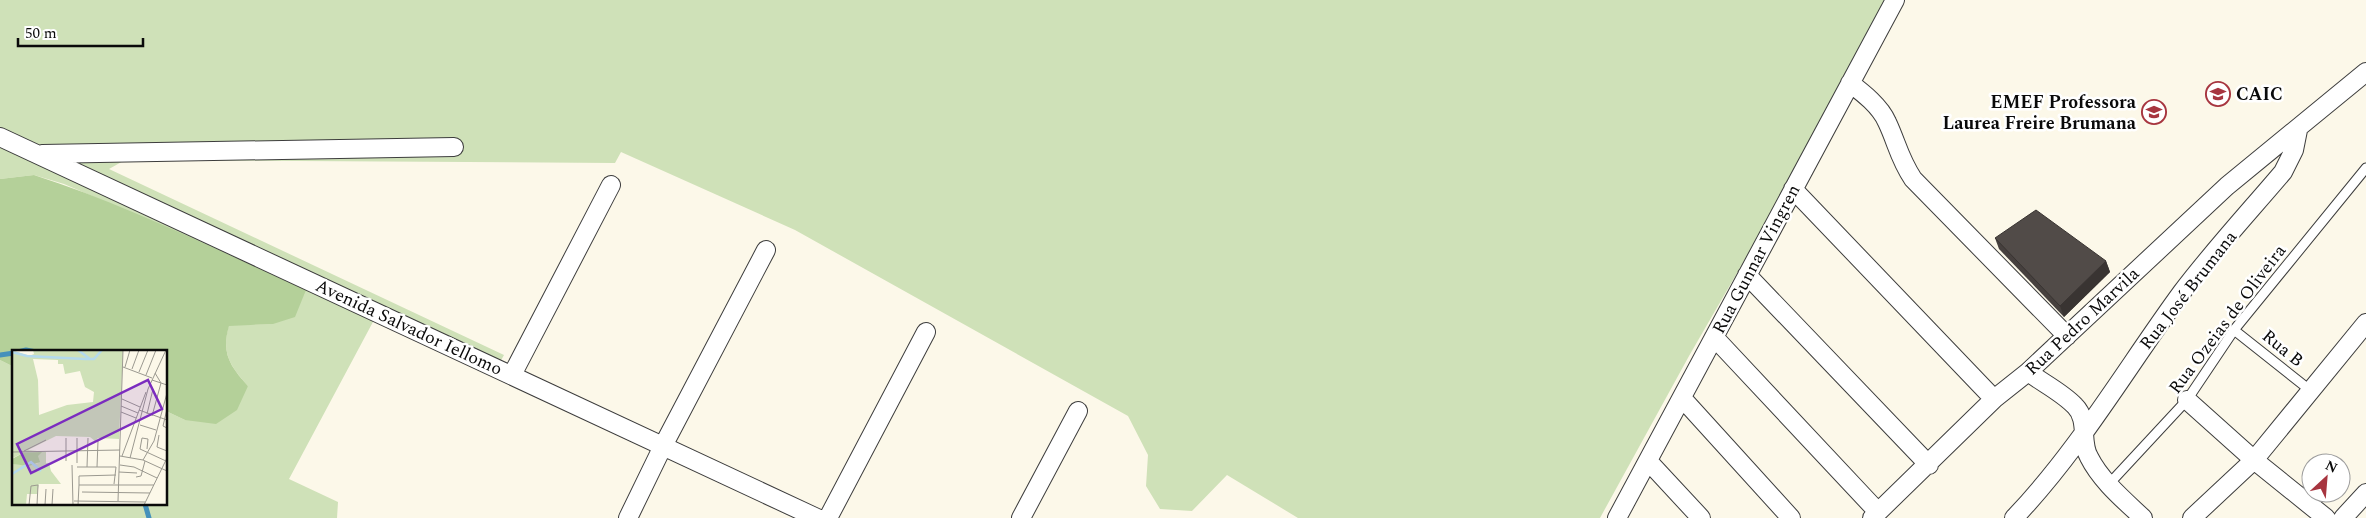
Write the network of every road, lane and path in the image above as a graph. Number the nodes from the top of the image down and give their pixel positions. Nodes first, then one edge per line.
1 (1895, 0) edge
2 (2366, 72) edge
3 (1850, 83) junction
4 (2298, 130) junction
5 (0, 137) edge
6 (454, 147) dead end
7 (38, 154) junction
8 (2366, 168) edge
9 (611, 185) dead end
10 (1794, 189) junction
11 (766, 250) dead end
12 (1747, 275) junction
13 (2366, 324) edge
14 (2234, 330) junction
15 (926, 332) dead end
16 (2066, 336) junction
17 (1714, 337) junction
18 (2028, 372) junction
19 (512, 376) junction
20 (2311, 391) junction
21 (1682, 398) junction
22 (1994, 399) junction
23 (2187, 400) junction
24 (1078, 412) dead end
25 (2085, 430) junction
26 (663, 446) junction
27 (2254, 460) junction
28 (1649, 462) junction
29 (1929, 465) junction
30 (2109, 484) junction
31 (2366, 494) edge
32 (1875, 515) edge
33 (628, 518) edge
34 (817, 518) edge
35 (828, 518) edge
36 (1021, 518) edge
37 (1617, 518) edge
38 (1701, 518) edge
39 (1791, 518) edge
40 (2014, 518) edge
41 (2143, 518) edge
42 (2192, 518) edge
43 (2326, 518) edge
44 (2343, 518) edge

1 - 3 street, Rua Gunnar Vingren
2 - 4 street
3 - 10 street, Rua Gunnar Vingren
3 - 16 street
4 - 16 street, Rua Pedro Marvila
4 - 25 street, Rua José Brumana
5 - 7 street, Avenida Salvador Iellomo
6 - 7 street
7 - 19 street, Avenida Salvador Iellomo
8 - 14 lane, Rua Ozeias de Oliveira
9 - 19 street
10 - 12 street, Rua Gunnar Vingren
10 - 22 street
11 - 26 street
12 - 17 street, Rua Gunnar Vingren
12 - 29 street
13 - 20 street
14 - 20 lane, Rua B
14 - 23 lane, Rua Ozeias de Oliveira
15 - 35 street
16 - 18 street, Rua Pedro Marvila
17 - 21 street, Rua Gunnar Vingren
17 - 32 street
18 - 22 street, Rua Pedro Marvila
18 - 25 street
19 - 26 street, Avenida Salvador Iellomo
20 - 27 street
21 - 28 street, Rua Gunnar Vingren
21 - 39 street
22 - 29 street, Rua Pedro Marvila
23 - 27 street
23 - 30 lane, Rua Ozeias de Oliveira
24 - 36 street
25 - 30 street
25 - 40 street, Rua José Brumana
26 - 33 street
26 - 34 street, Avenida Salvador Iellomo
27 - 42 street
27 - 43 street
28 - 37 street, Rua Gunnar Vingren
28 - 38 street
29 - 32 street, Rua Pedro Marvila
30 - 41 street
31 - 44 street

